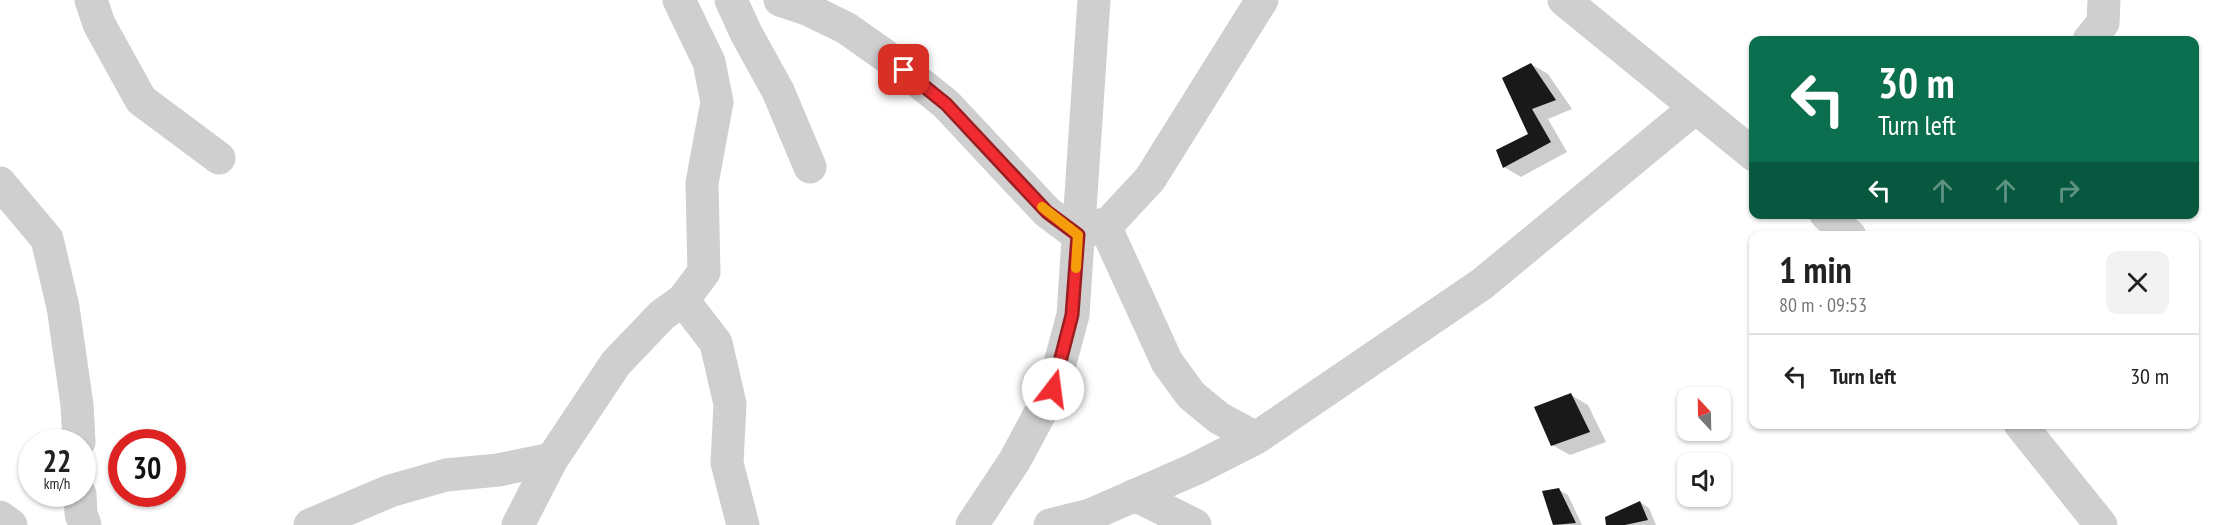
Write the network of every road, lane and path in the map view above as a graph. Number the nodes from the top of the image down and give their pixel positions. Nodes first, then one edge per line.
1 (91, 0) edge
2 (679, 0) edge
3 (731, 0) edge
4 (780, 0) edge
5 (1094, 0) edge
6 (1262, 0) edge
7 (1564, 0) edge
8 (2104, 0) edge
9 (2092, 36) edge
10 (1695, 108) junction
11 (1749, 151) edge
12 (219, 158) dead end
13 (810, 167) dead end
14 (0, 183) edge
15 (1831, 219) edge
16 (1091, 230) junction
17 (1845, 231) edge
18 (683, 300) junction
19 (78, 429) edge
20 (2024, 429) edge
21 (1256, 438) junction
22 (552, 459) junction
23 (1135, 495) junction
24 (81, 507) edge
25 (0, 517) edge
26 (1090, 520) edge
27 (11, 525) edge
28 (85, 525) edge
29 (310, 525) edge
30 (518, 525) edge
31 (742, 525) edge
32 (972, 525) edge
33 (1050, 525) edge
34 (1195, 525) edge
35 (2101, 525) edge

1 - 12 street
2 - 18 street
3 - 13 street
4 - 16 street
5 - 16 street
6 - 16 street
7 - 10 street
8 - 9 street
10 - 11 street
10 - 21 street
14 - 19 street
15 - 17 street
16 - 21 street
16 - 32 street
18 - 22 street
18 - 31 street
20 - 35 street
21 - 23 street
22 - 29 street
22 - 30 street
23 - 26 street
23 - 34 street
24 - 28 street
25 - 27 street
26 - 33 street

